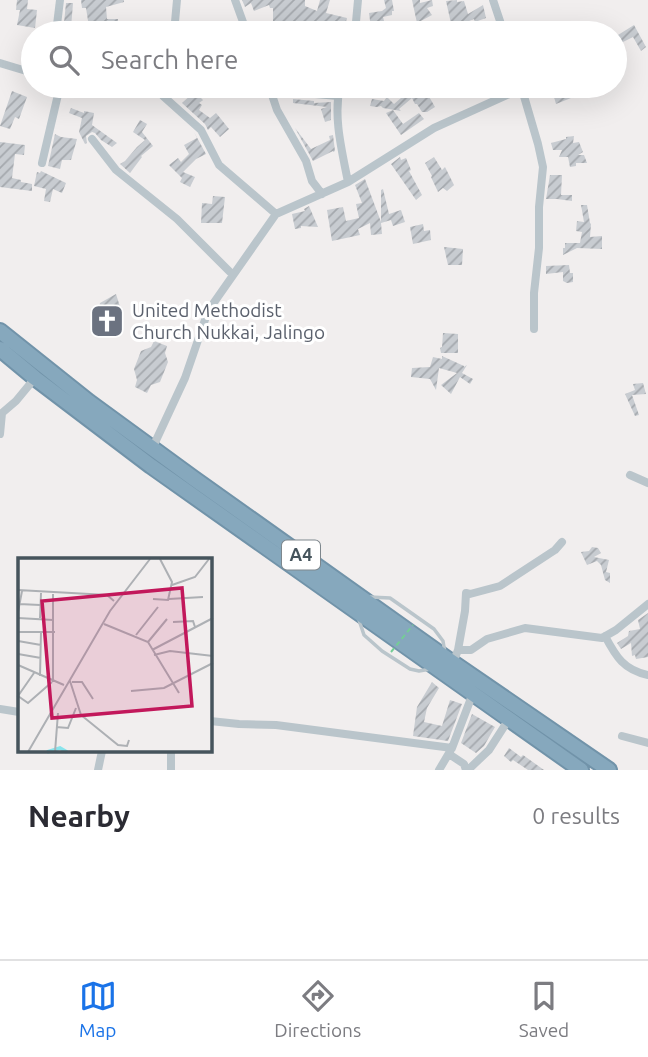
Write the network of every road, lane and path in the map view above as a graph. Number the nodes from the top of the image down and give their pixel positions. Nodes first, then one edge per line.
1 (60, 0) edge
2 (177, 0) edge
3 (235, 0) edge
4 (358, 0) edge
5 (493, 0) edge
6 (58, 21) edge
7 (175, 21) edge
8 (243, 21) edge
9 (356, 21) edge
10 (500, 21) edge
11 (0, 63) edge
12 (21, 69) edge
13 (57, 98) edge
14 (165, 98) edge
15 (273, 98) edge
16 (338, 98) edge
17 (499, 98) edge
18 (526, 98) edge
19 (92, 139) dead end
20 (42, 163) dead end
21 (348, 182) junction
22 (321, 194) junction
23 (276, 214) junction
24 (233, 275) junction
25 (534, 329) dead end
26 (0, 331) edge
27 (0, 349) edge
28 (35, 378) junction
29 (0, 434) edge
30 (152, 448) junction
31 (151, 466) junction
32 (630, 475) dead end
33 (648, 483) edge
34 (562, 542) dead end
35 (648, 604) edge
36 (360, 606) junction
37 (412, 625) dead end
38 (605, 636) junction
39 (391, 652) dead end
40 (449, 660) junction
41 (648, 675) edge
42 (473, 693) junction
43 (0, 709) edge
44 (18, 712) edge
45 (509, 719) junction
46 (212, 721) edge
47 (622, 736) dead end
48 (648, 743) edge
49 (450, 751) junction
50 (102, 752) edge
51 (171, 752) edge
52 (98, 770) edge
53 (171, 770) edge
54 (439, 770) edge
55 (467, 770) edge
56 (581, 770) edge
57 (609, 770) edge

1 - 6 street
2 - 7 street
3 - 8 street
4 - 9 street
5 - 10 street
11 - 12 street
13 - 20 street
14 - 23 street
15 - 22 street
16 - 21 street
17 - 21 street
18 - 25 street
19 - 24 street
21 - 22 street
22 - 23 street
23 - 24 street
24 - 30 street
26 - 30 highway, A4
27 - 28 highway, A4
28 - 29 street
28 - 31 highway, A4
30 - 31 street
30 - 36 highway, A4
31 - 36 highway, A4
32 - 33 street
34 - 40 street
35 - 38 street
36 - 40 highway, A4
36 - 40 lane
37 - 39 path, bridge
38 - 40 street
38 - 41 street
40 - 42 highway, A4
40 - 57 highway, A4
42 - 45 highway, A4
42 - 49 street
43 - 44 street
45 - 55 street
45 - 56 highway, A4
46 - 49 street
47 - 48 street
49 - 54 street
49 - 55 street
50 - 52 street
51 - 53 street

